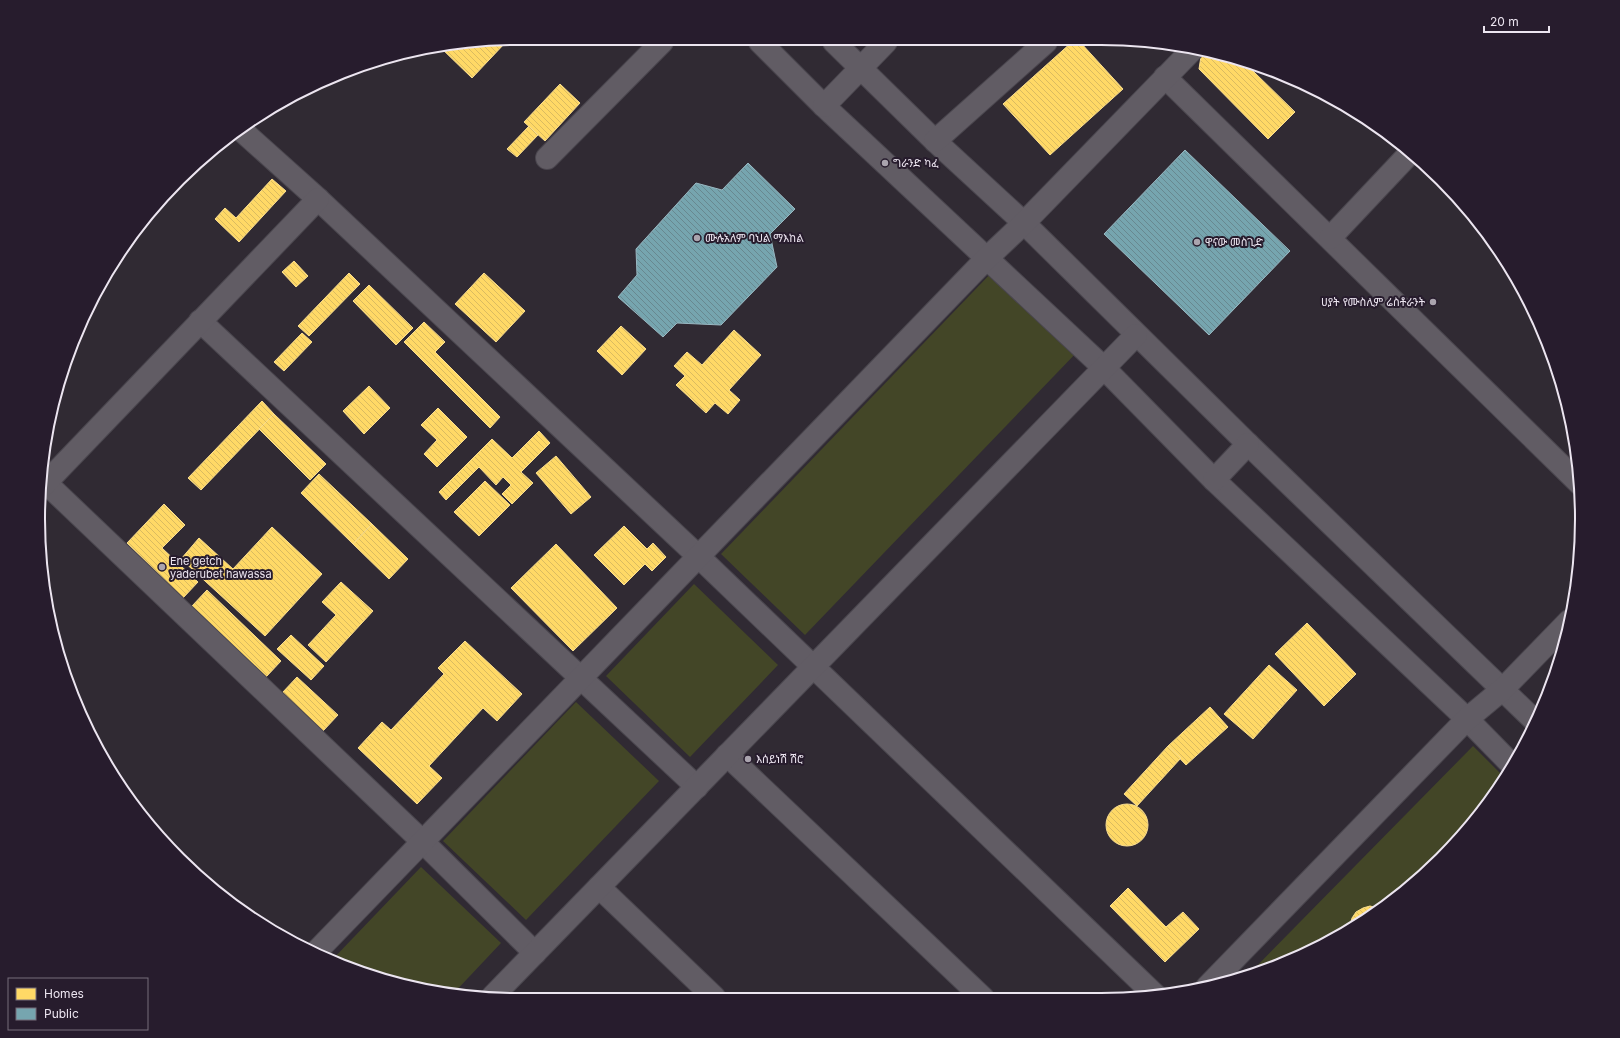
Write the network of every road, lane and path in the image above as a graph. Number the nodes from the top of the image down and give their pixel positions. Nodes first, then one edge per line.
1 (659, 45) edge
2 (763, 45) edge
3 (837, 45) edge
4 (883, 45) edge
5 (1043, 45) edge
6 (1189, 53) edge
7 (860, 69) junction
8 (1165, 77) junction
9 (824, 106) junction
10 (244, 133) edge
11 (935, 141) junction
12 (1407, 157) edge
13 (547, 158) dead end
14 (318, 199) junction
15 (1024, 223) junction
16 (1330, 238) junction
17 (987, 258) junction
18 (200, 321) junction
19 (1136, 334) junction
20 (1103, 367) junction
21 (1248, 444) junction
22 (1573, 477) edge
23 (1214, 480) junction
24 (47, 481) edge
25 (46, 490) edge
26 (698, 556) junction
27 (1562, 628) edge
28 (813, 666) junction
29 (581, 678) junction
30 (1503, 689) junction
31 (1531, 717) edge
32 (1467, 719) junction
33 (727, 755) junction
34 (1508, 761) edge
35 (697, 787) junction
36 (422, 841) junction
37 (599, 887) junction
38 (319, 949) edge
39 (535, 953) junction
40 (1213, 979) edge
41 (1150, 990) edge
42 (497, 992) edge
43 (710, 993) edge
44 (978, 993) edge

1 - 13 street
2 - 9 street
3 - 7 street
4 - 7 street
5 - 11 street
6 - 8 street
7 - 9 street
7 - 11 street
8 - 15 street
8 - 16 street
9 - 17 street
10 - 14 street
11 - 15 street
12 - 16 street
14 - 18 street
14 - 26 street
15 - 17 street
15 - 19 street
16 - 22 street
17 - 20 street
17 - 26 street
18 - 24 street
18 - 29 street
19 - 20 street
19 - 21 street
20 - 23 street
20 - 28 street
21 - 23 street
21 - 30 street
23 - 32 street
25 - 36 street
26 - 28 street
26 - 29 street
27 - 30 street
28 - 33 street
28 - 41 street
29 - 35 street
29 - 36 street
30 - 31 street
30 - 32 street
32 - 34 street
32 - 40 street
33 - 35 street
33 - 44 street
35 - 37 street
36 - 38 street
36 - 39 street
37 - 39 street
37 - 43 street
39 - 42 street

